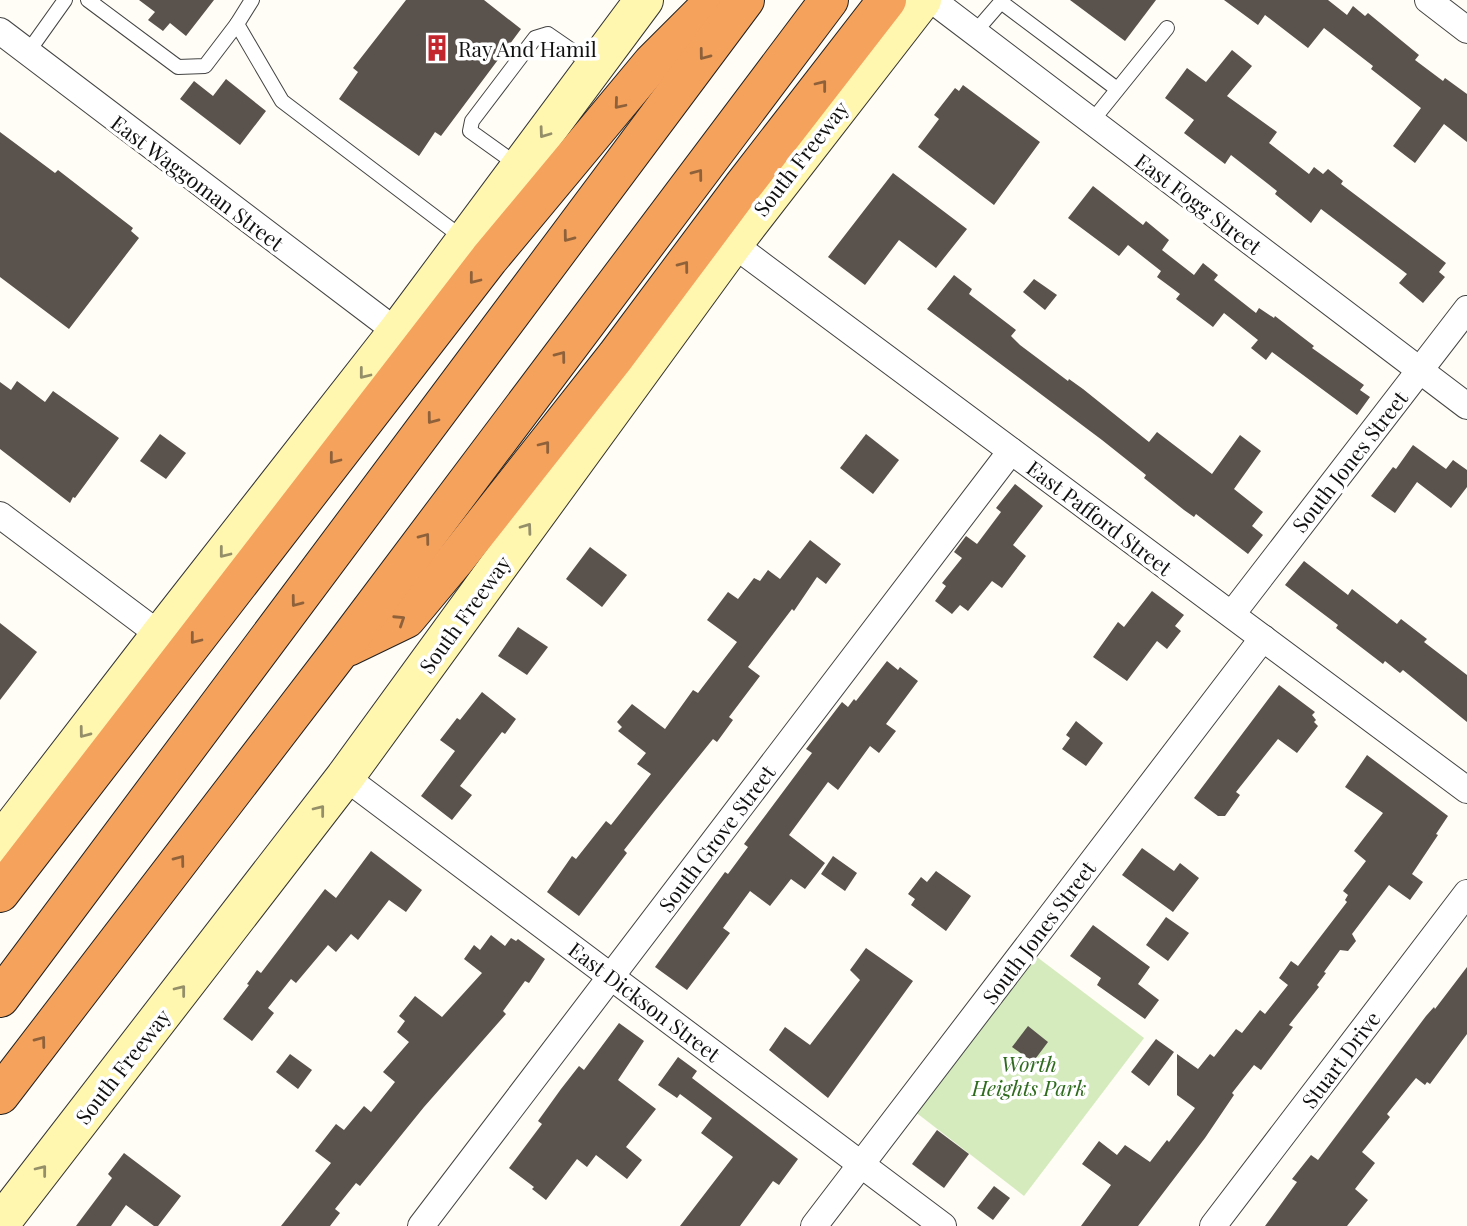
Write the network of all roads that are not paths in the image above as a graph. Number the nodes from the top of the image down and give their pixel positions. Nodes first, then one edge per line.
1 (65, 0) edge
2 (88, 0) edge
3 (252, 0) edge
4 (644, 0) edge
5 (715, 0) edge
6 (745, 0) edge
7 (829, 0) edge
8 (887, 0) edge
9 (922, 0) edge
10 (932, 0) edge
11 (1428, 0) edge
12 (237, 24) junction
13 (1167, 28) dead end
14 (1467, 30) edge
15 (0, 31) edge
16 (975, 32) junction
17 (28, 52) junction
18 (594, 65) junction
19 (1118, 89) junction
20 (1092, 121) junction
21 (519, 166) junction
22 (465, 240) junction
23 (733, 244) junction
24 (1467, 309) edge
25 (397, 332) junction
26 (1420, 370) junction
27 (1467, 406) edge
28 (1012, 451) junction
29 (0, 515) edge
30 (1232, 614) junction
31 (160, 635) junction
32 (1263, 638) junction
33 (340, 651) junction
34 (345, 777) junction
35 (1467, 790) edge
36 (0, 844) edge
37 (1467, 892) edge
38 (0, 893) edge
39 (612, 976) junction
40 (0, 998) edge
41 (0, 1095) edge
42 (861, 1164) junction
43 (0, 1224) edge
44 (421, 1226) edge
45 (814, 1226) edge
46 (943, 1226) edge
47 (1213, 1226) edge

1 - 17 lane
2 - 12 lane
3 - 12 lane
4 - 18 main road
5 -> 38 highway
6 -> 40 highway
33 -> 7 highway
33 -> 8 highway
9 - 23 main road, South Freeway
10 - 16 street, East Fogg Street
11 - 14 street
12 - 22 lane
13 - 19 lane
15 - 17 street, East Waggoman Street
16 - 19 lane
16 - 20 street, East Fogg Street
17 - 25 street, East Waggoman Street
18 -> 21 main road
18 - 21 lane
19 - 20 lane
20 - 26 street, East Fogg Street
21 - 22 main road
22 - 25 main road
23 - 28 street, East Pafford Street
34 -> 23 main road, South Freeway
24 - 26 street, South Jones Street
25 -> 31 main road
26 - 27 street, East Fogg Street
26 - 30 street, South Jones Street
28 - 30 street, East Pafford Street
28 - 39 street, South Grove Street
29 - 31 street
30 - 32 street, East Pafford Street
31 -> 36 main road
32 - 35 street, East Pafford Street
32 - 42 street, South Jones Street
41 -> 33 highway
34 - 39 street, East Dickson Street
43 -> 34 main road, South Freeway
37 - 47 street, Stuart Drive
39 - 42 street, East Dickson Street
39 - 44 street, South Grove Street
42 - 45 street, South Jones Street
42 - 46 street, East Dickson Street

